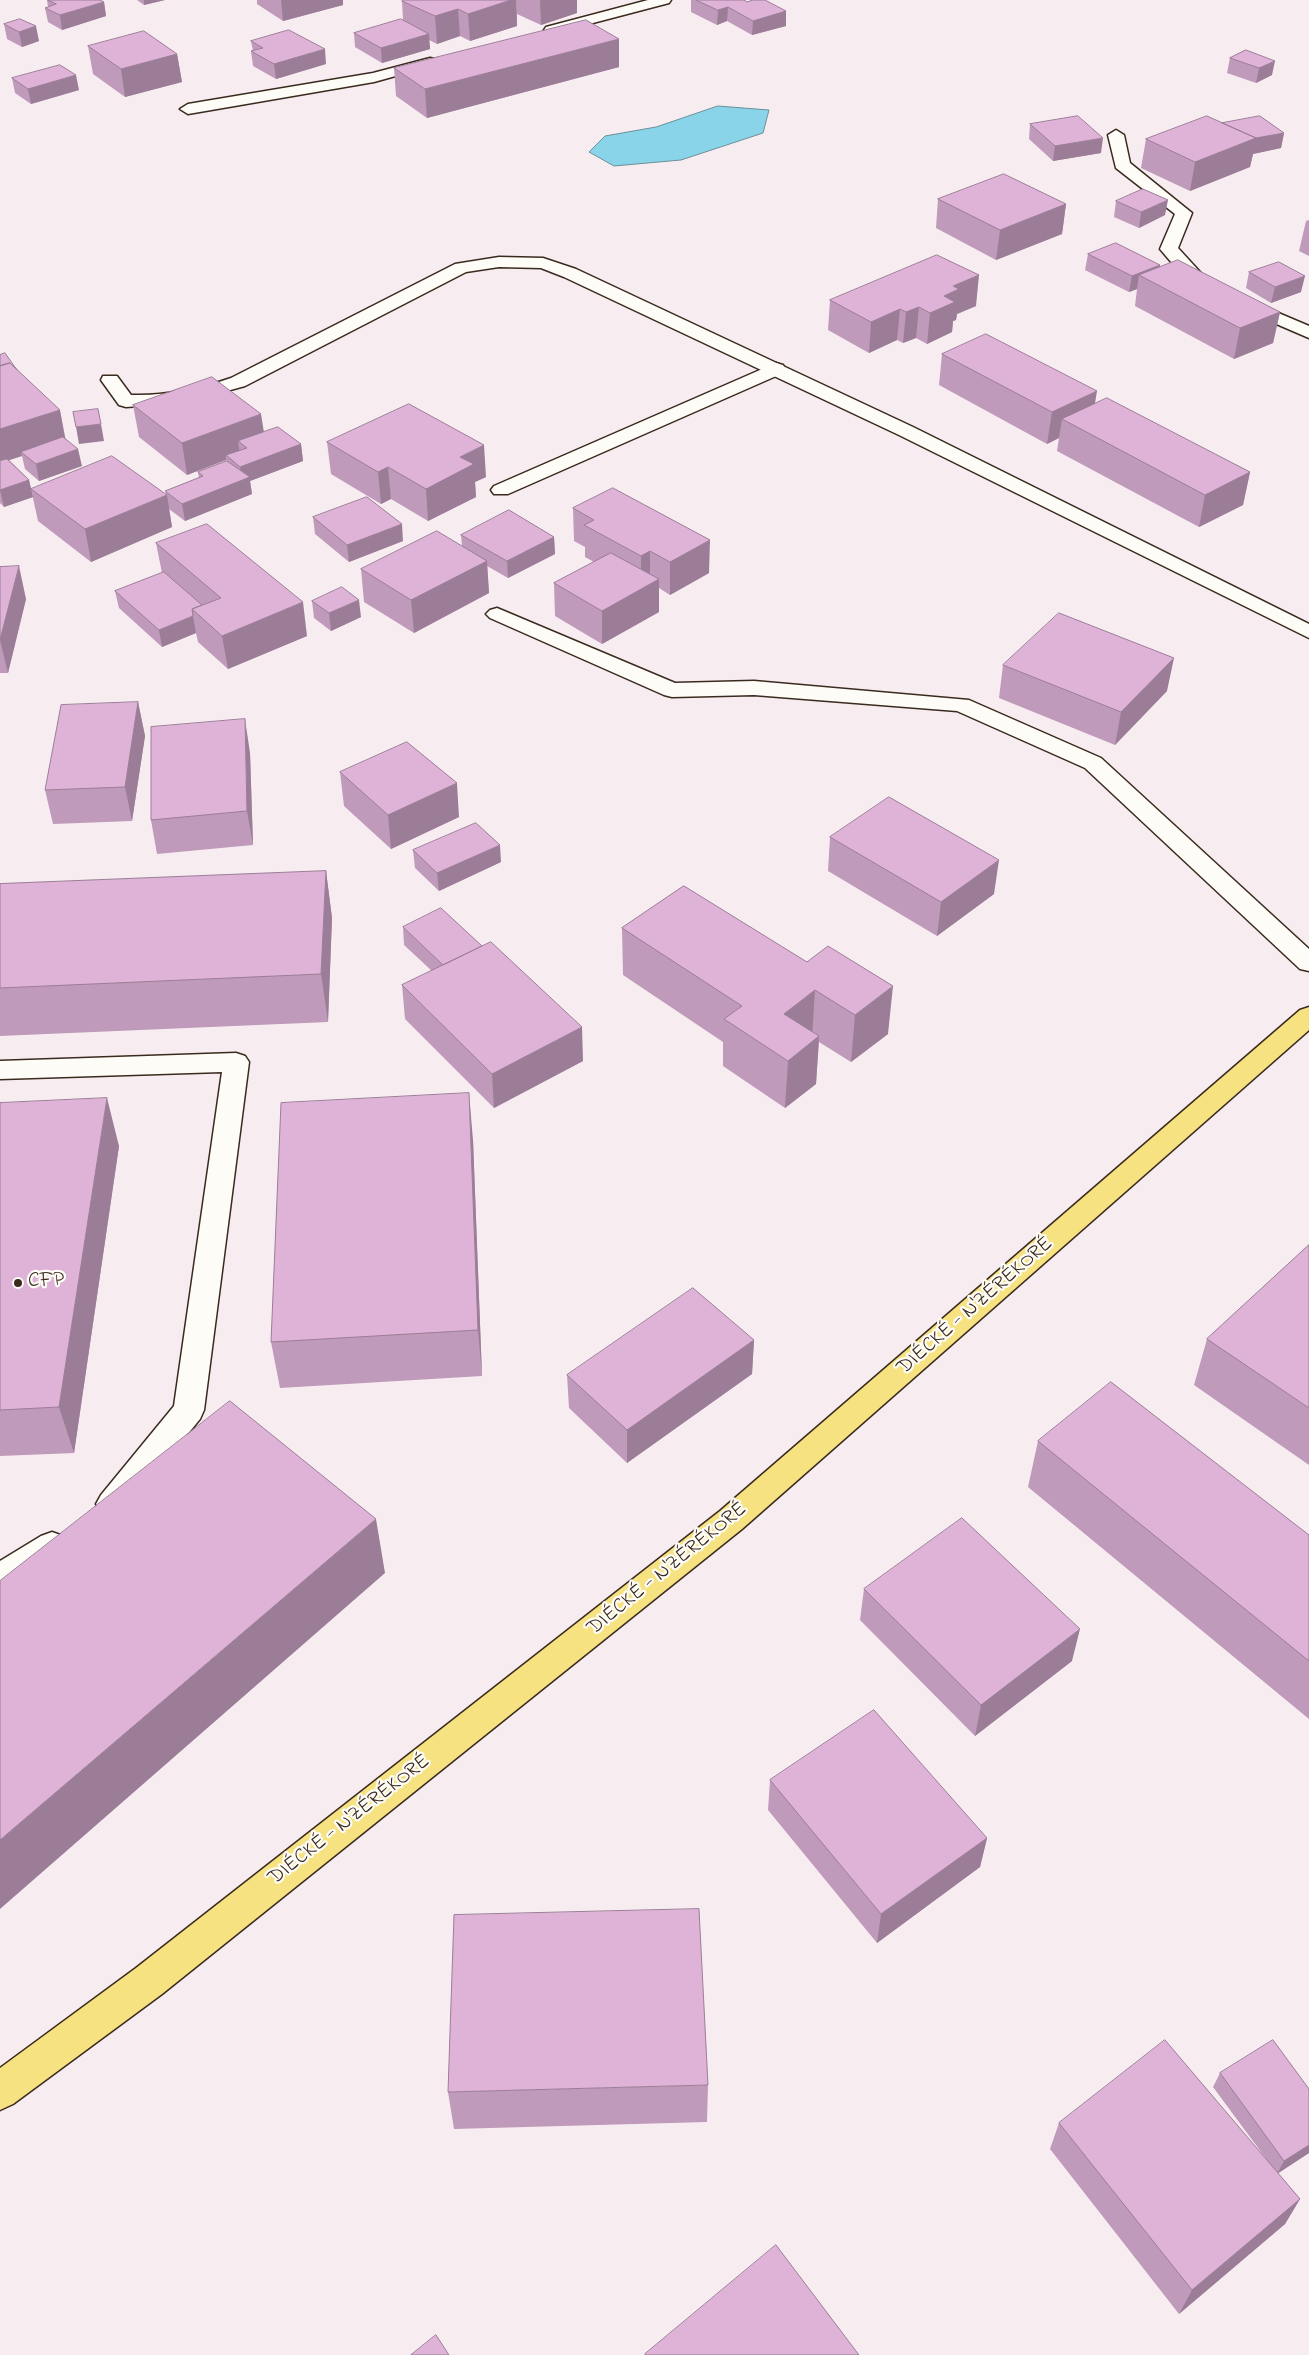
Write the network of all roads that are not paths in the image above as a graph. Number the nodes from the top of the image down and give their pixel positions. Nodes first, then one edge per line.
1 (602, 0) edge
2 (664, 0) edge
3 (624, 10) junction
4 (537, 34) edge
5 (441, 59) edge
6 (188, 109) dead end
7 (1116, 135) dead end
8 (1309, 333) edge
9 (776, 370) junction
10 (110, 380) dead end
11 (501, 490) dead end
12 (497, 614) dead end
13 (1309, 632) edge
14 (1309, 963) edge
15 (1309, 1016) edge
16 (0, 1070) edge
17 (0, 1578) edge
18 (0, 2091) edge

1 - 3 street
2 - 3 street
3 - 4 street
5 - 6 street
7 - 8 street
9 - 10 street
9 - 11 street
9 - 13 street
12 - 14 street
15 - 18 highway, DIÉCKÉ - N'ZÉRÉKORÉ
16 - 17 street

